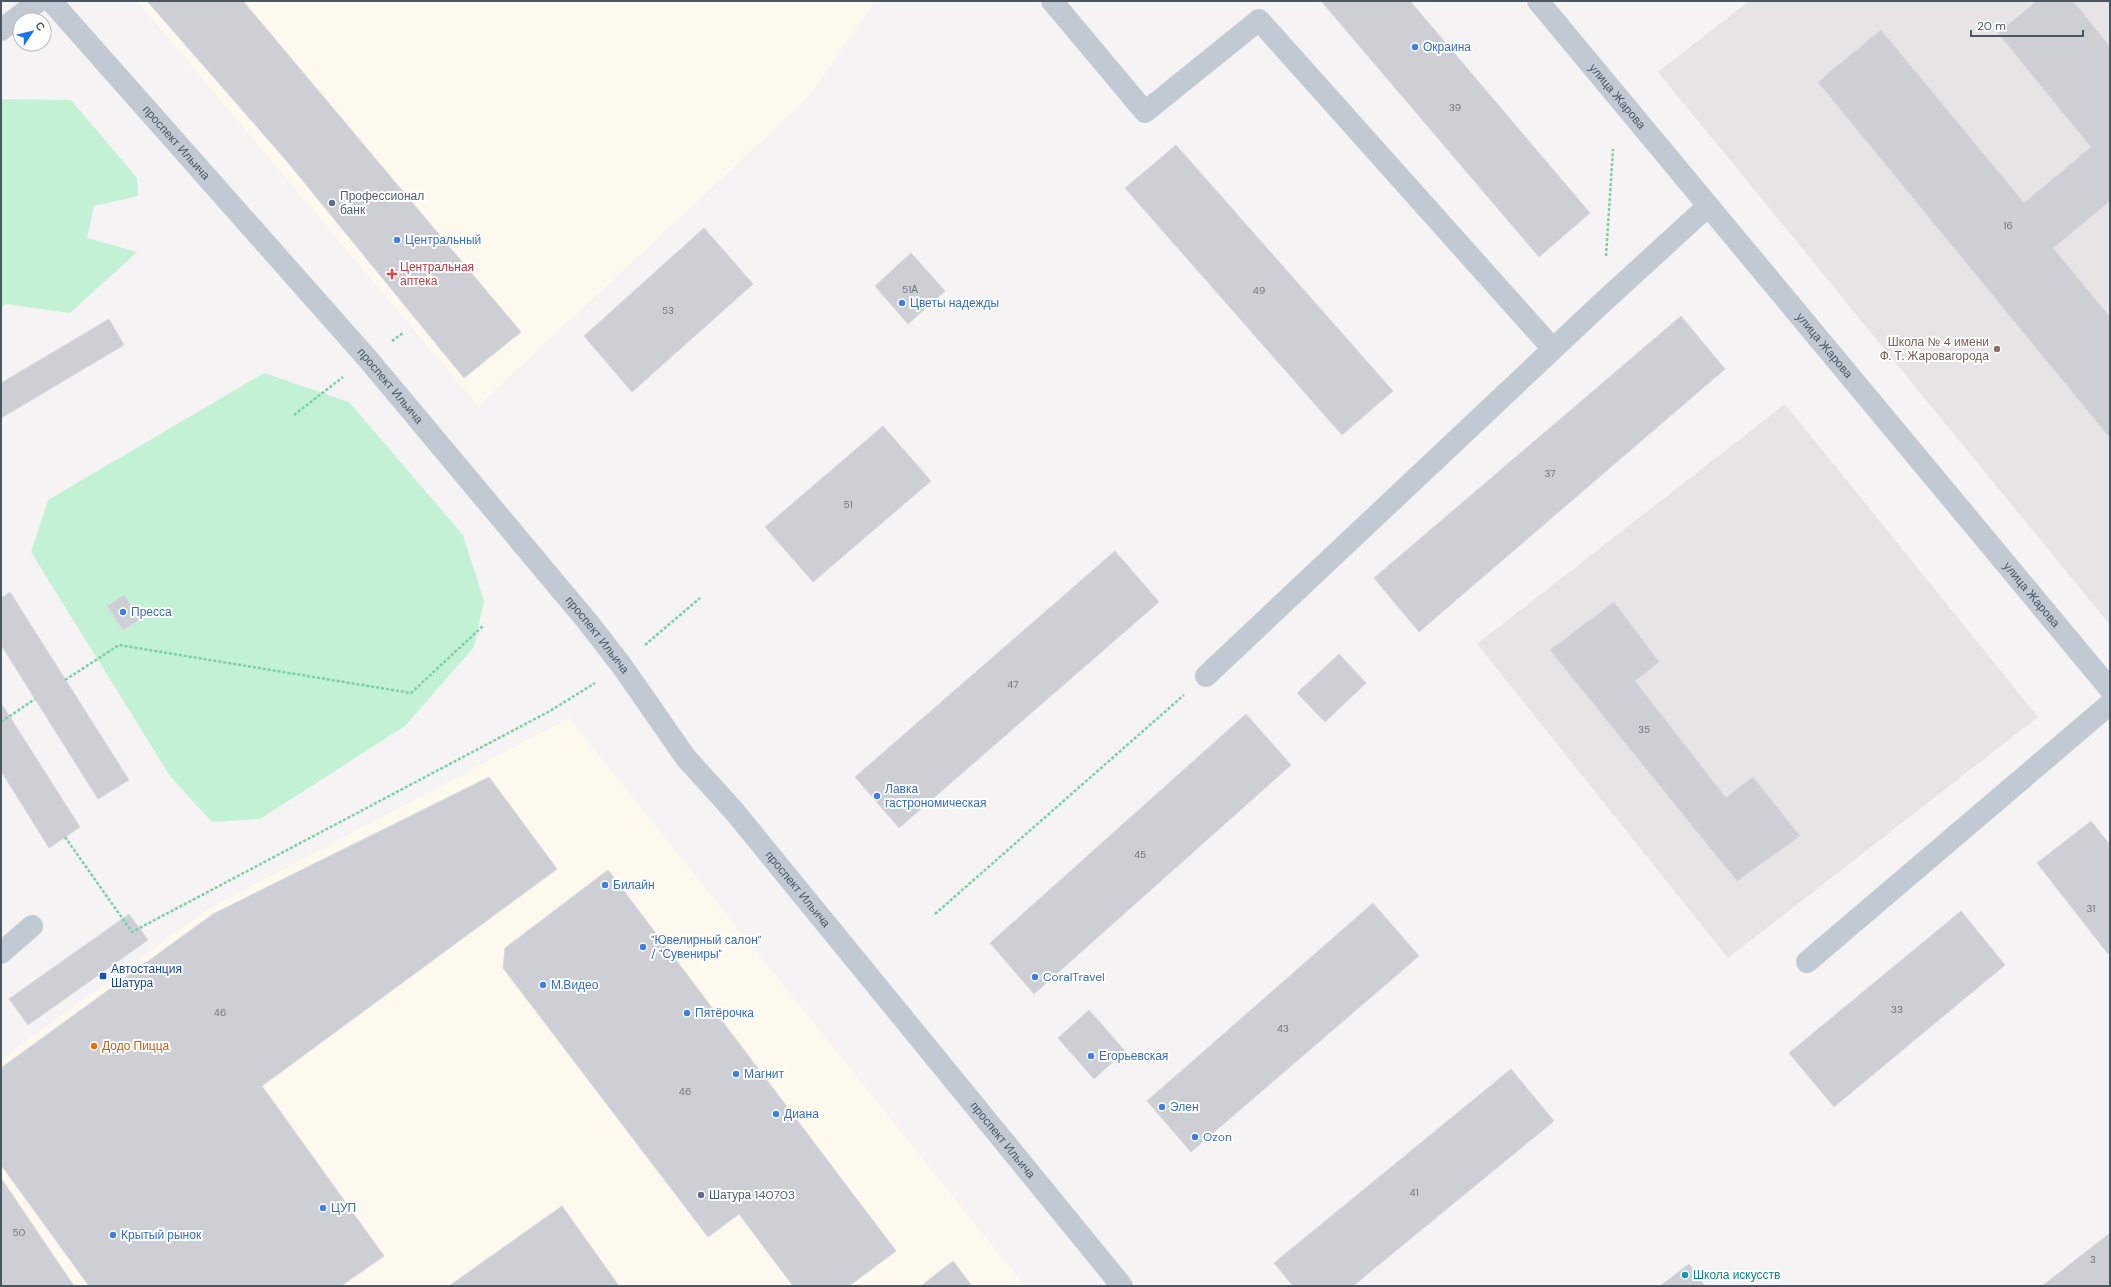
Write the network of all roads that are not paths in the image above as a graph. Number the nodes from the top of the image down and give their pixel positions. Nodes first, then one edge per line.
1 (39, 1) edge
2 (51, 1) edge
3 (1052, 1) edge
4 (1538, 1) edge
5 (1, 30) edge
6 (1708, 206) junction
7 (1553, 349) junction
8 (1206, 676) road end
9 (2110, 689) edge
10 (2110, 704) edge
11 (32, 926) dead end
12 (1, 953) edge
13 (1807, 962) dead end
14 (1122, 1286) edge

1 - 5 street
2 - 14 street, проспект Ильича
3 - 7 street
4 - 6 street, улица Жарова
6 - 7 street
6 - 9 street, улица Жарова
7 - 8 street
10 - 13 street
11 - 12 street

